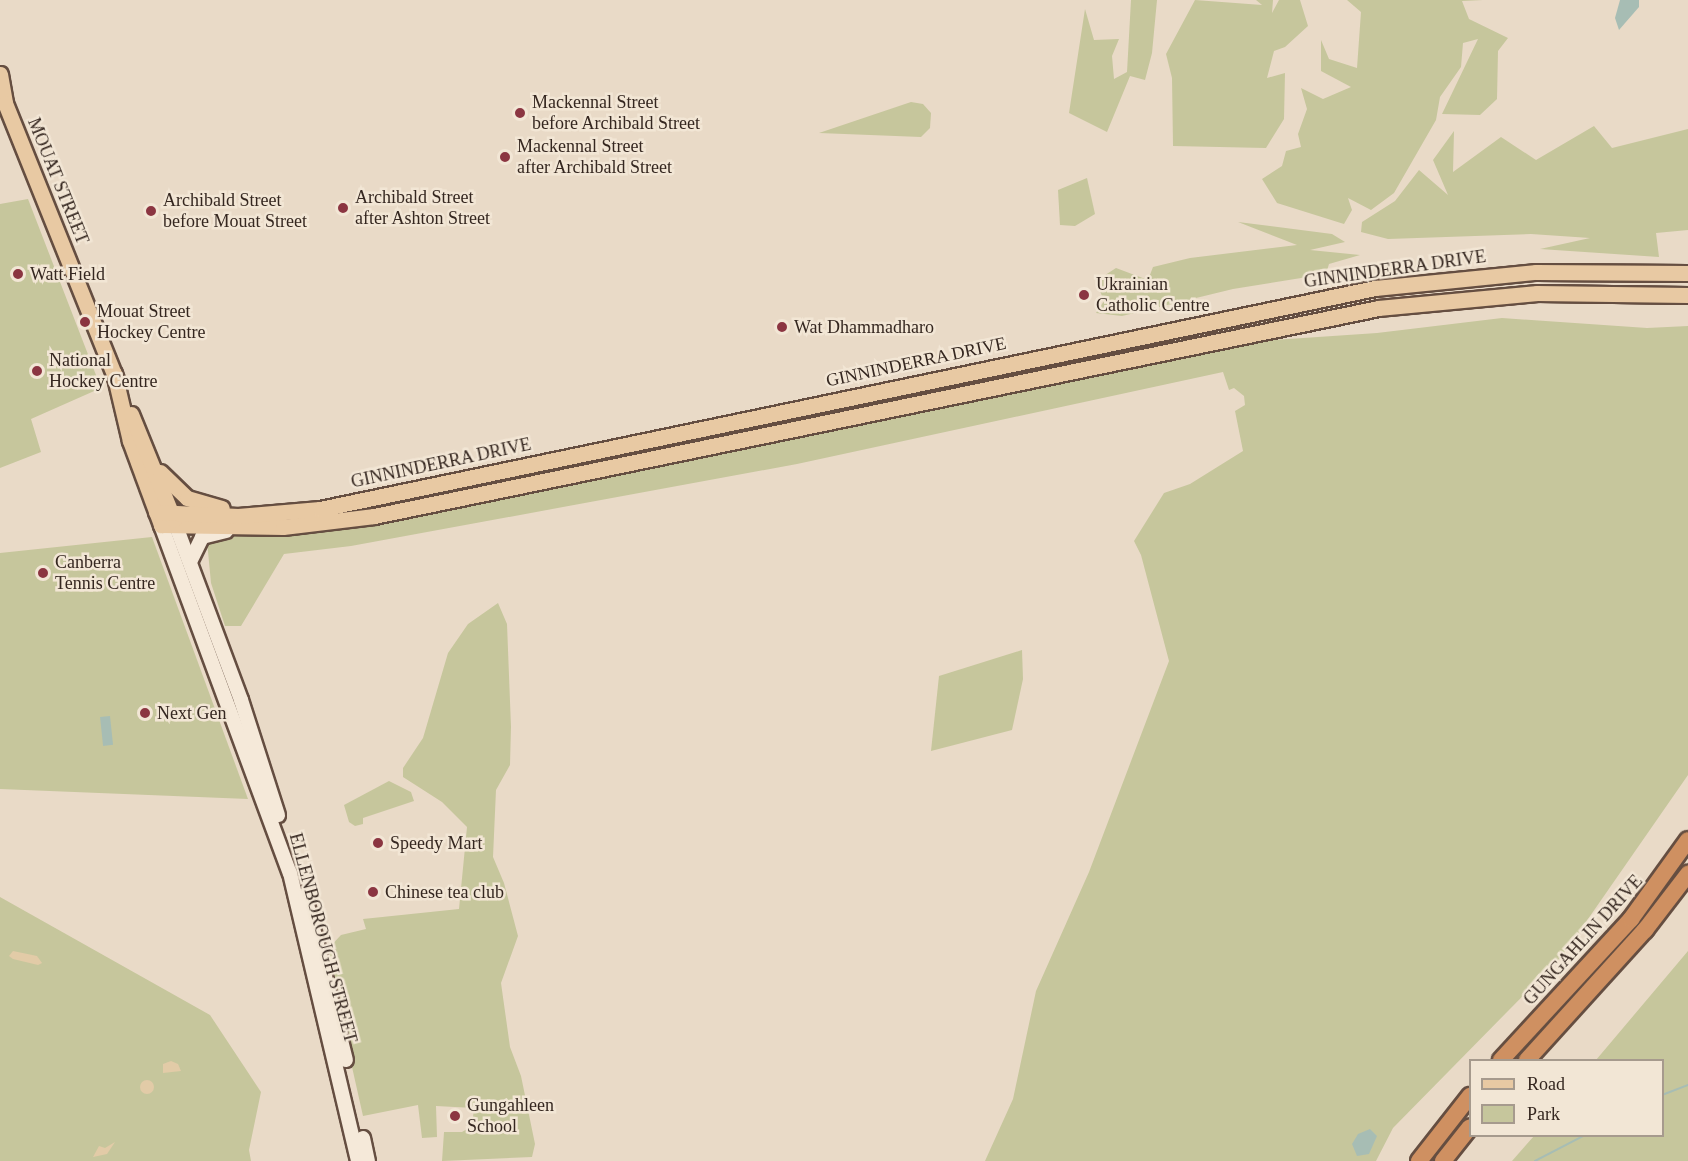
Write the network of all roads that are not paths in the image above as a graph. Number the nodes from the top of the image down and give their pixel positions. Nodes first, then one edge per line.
1 (0, 74) edge
2 (3, 101) edge
3 (1688, 273) edge
4 (1688, 295) edge
5 (114, 373) junction
6 (152, 462) junction
7 (351, 502) junction
8 (167, 519) junction
9 (252, 529) junction
10 (190, 562) junction
11 (1688, 840) edge
12 (1688, 874) edge
13 (1502, 1059) edge
14 (1528, 1059) edge
15 (1469, 1098) edge
16 (1469, 1128) edge
17 (358, 1161) edge
18 (368, 1161) edge
19 (1419, 1161) edge
20 (1443, 1161) edge

1 - 2 main road, MOUAT STREET
2 - 5 main road, MOUAT STREET
3 - 7 main road, GINNINDERRA DRIVE
4 - 9 main road, GINNINDERRA DRIVE
5 - 6 main road, MOUAT STREET
5 - 8 main road, MOUAT STREET
6 - 7 main road
6 - 8 main road, MOUAT STREET
7 - 8 main road, GINNINDERRA DRIVE
8 - 9 main road, GINNINDERRA DRIVE
8 - 10 main road, ELLENBOROUGH STREET
8 - 17 main road, ELLENBOROUGH STREET
9 - 10 main road
10 - 18 main road, ELLENBOROUGH STREET
11 - 13 highway, GUNGAHLIN DRIVE
12 - 14 highway
15 - 19 highway
16 - 20 highway

